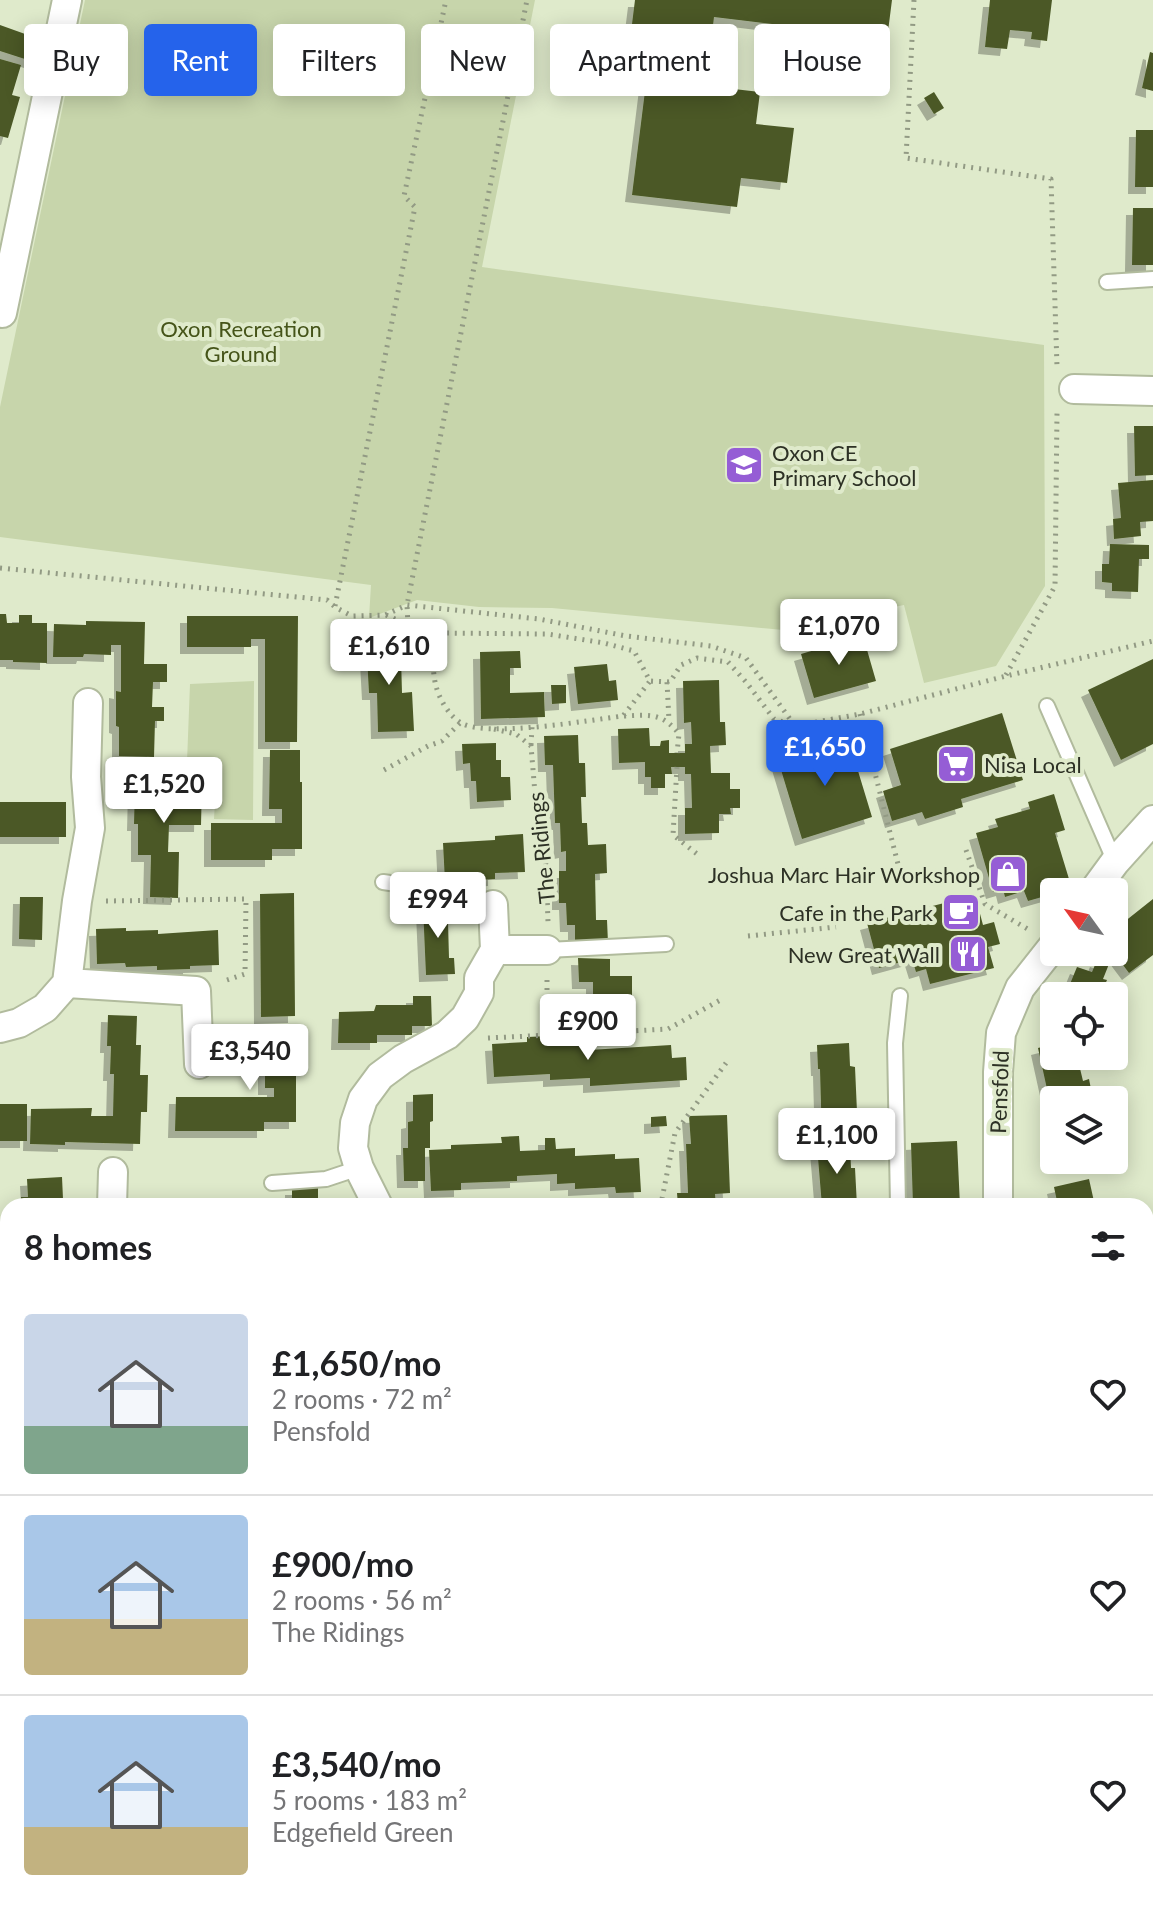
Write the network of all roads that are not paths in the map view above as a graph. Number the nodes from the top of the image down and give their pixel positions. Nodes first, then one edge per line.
1 (67, 0) edge
2 (1153, 279) edge
3 (1107, 282) dead end
4 (2, 313) edge
5 (1063, 388) road end
6 (1153, 391) edge
7 (88, 703) dead end
8 (1047, 706) dead end
9 (1153, 820) edge
10 (1115, 862) junction
11 (1103, 878) edge
12 (383, 882) dead end
13 (493, 905) joint
14 (666, 944) dead end
15 (495, 950) junction
16 (547, 950) joint
17 (1040, 963) edge
18 (67, 983) junction
19 (900, 996) dead end
20 (0, 1028) edge
21 (199, 1064) dead end
22 (359, 1168) junction
23 (113, 1172) dead end
24 (272, 1183) dead end
25 (112, 1198) edge
26 (374, 1198) edge
27 (898, 1198) edge
28 (998, 1198) edge

1 - 4 street
2 - 3 lane
5 - 6 street
7 - 18 street
8 - 10 lane
9 - 10 street
10 - 11 street
12 - 13 lane
13 - 15 street
14 - 16 lane
15 - 16 street
15 - 22 street
17 - 28 street, Pensfold
18 - 20 street
18 - 21 street
19 - 27 lane
22 - 24 lane
22 - 26 street
23 - 25 street

